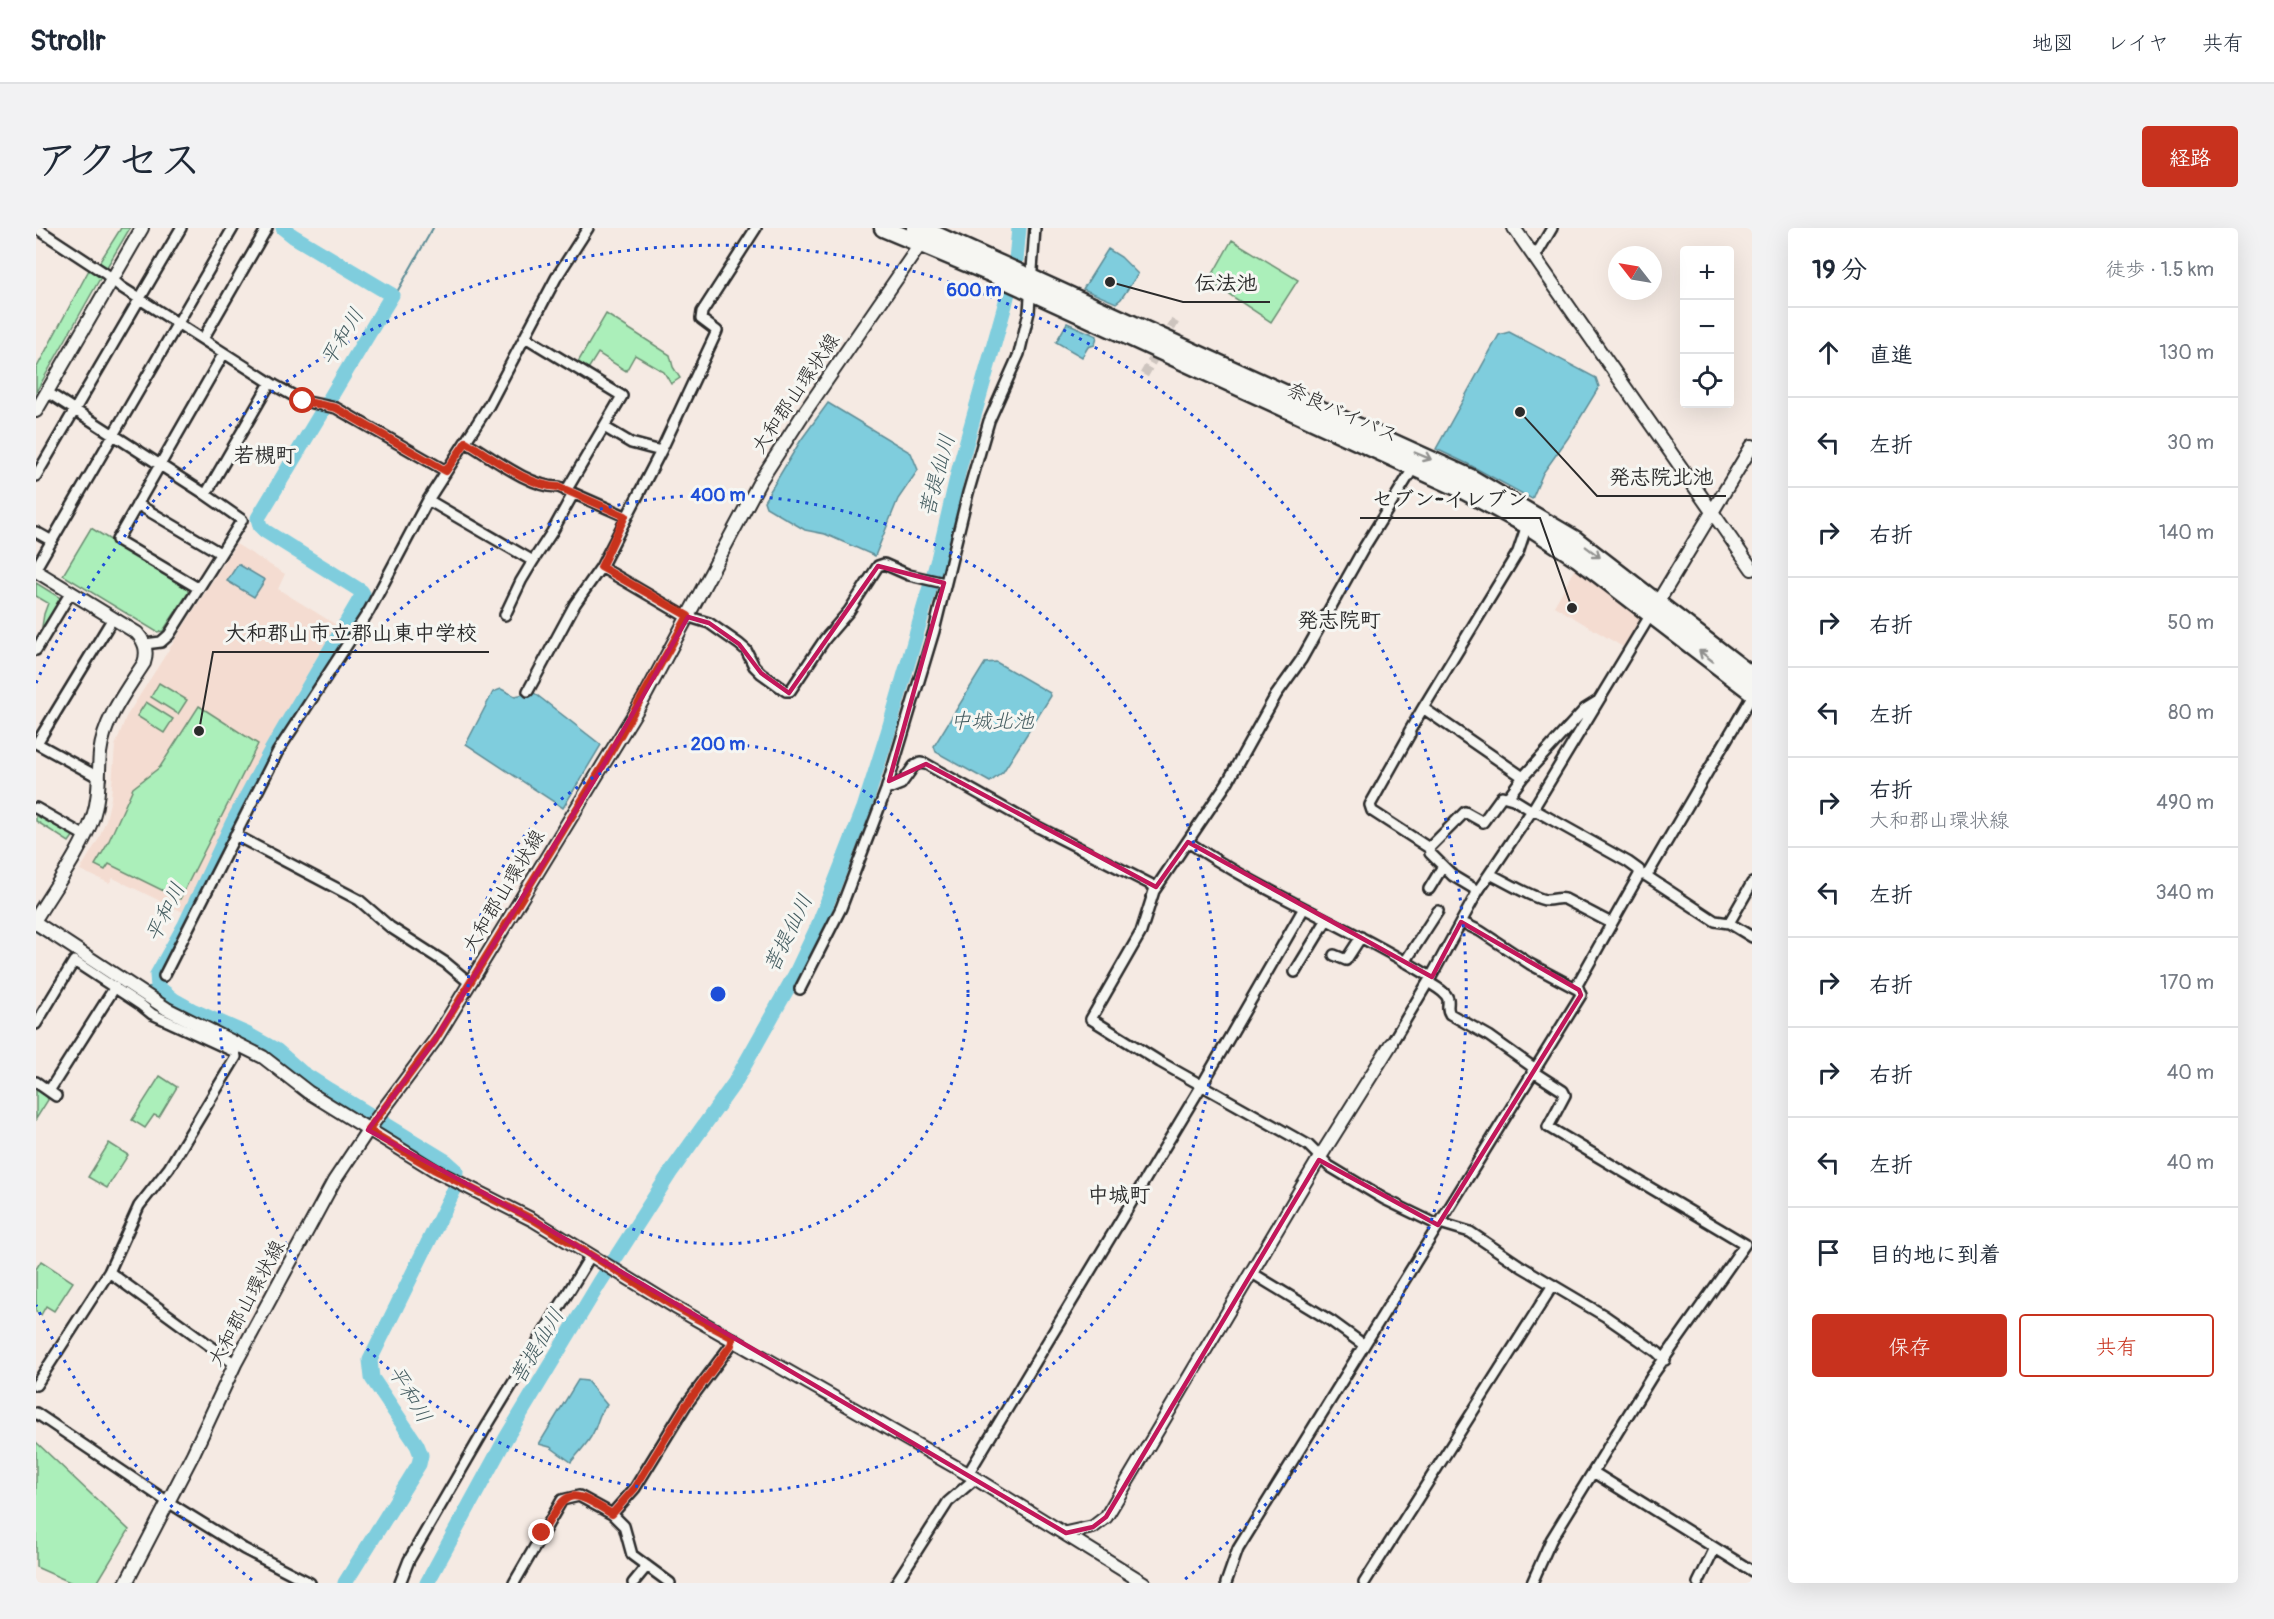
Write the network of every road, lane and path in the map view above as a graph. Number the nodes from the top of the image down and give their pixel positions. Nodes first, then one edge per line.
1 (36, 228) edge
2 (142, 228) edge
3 (181, 228) edge
4 (233, 228) edge
5 (267, 228) edge
6 (588, 228) edge
7 (756, 228) edge
8 (884, 228) edge
9 (1035, 228) edge
10 (1514, 228) edge
11 (1552, 228) edge
12 (924, 233) edge
13 (1535, 257) junction
14 (112, 280) junction
15 (1028, 285) junction
16 (139, 298) junction
17 (178, 323) junction
18 (525, 337) junction
19 (203, 339) junction
20 (224, 353) junction
21 (270, 383) junction
22 (47, 392) junction
23 (74, 409) junction
24 (36, 411) edge
25 (604, 427) junction
26 (114, 435) junction
27 (466, 442) junction
28 (1752, 446) edge
29 (661, 451) junction
30 (160, 465) junction
31 (1414, 467) junction
32 (446, 471) junction
33 (36, 476) edge
34 (569, 492) junction
35 (206, 494) junction
36 (428, 500) junction
37 (137, 504) junction
38 (1712, 512) junction
39 (625, 516) junction
40 (1527, 525) junction
41 (36, 532) edge
42 (52, 541) junction
43 (220, 553) junction
44 (533, 561) junction
45 (601, 567) junction
46 (1752, 569) edge
47 (36, 570) edge
48 (943, 583) junction
49 (198, 588) junction
50 (71, 592) junction
51 (1655, 608) junction
52 (505, 615) dead end
53 (688, 616) junction
54 (113, 618) junction
55 (145, 644) junction
56 (36, 650) edge
57 (1752, 676) edge
58 (528, 690) dead end
59 (1752, 694) edge
60 (1599, 700) junction
61 (1423, 708) junction
62 (37, 743) edge
63 (1523, 777) junction
64 (100, 778) junction
65 (886, 790) junction
66 (1508, 797) junction
67 (36, 808) edge
68 (1532, 810) junction
69 (235, 834) junction
70 (85, 836) junction
71 (1188, 842) junction
72 (1430, 848) junction
73 (1443, 866) junction
74 (1490, 874) junction
75 (1642, 875) junction
76 (1752, 883) edge
77 (1156, 887) junction
78 (1429, 889) dead end
79 (1478, 891) junction
80 (1304, 908) junction
81 (1438, 911) dead end
82 (36, 918) edge
83 (1326, 921) junction
84 (1461, 922) junction
85 (36, 923) edge
86 (1611, 923) junction
87 (1729, 923) junction
88 (1361, 937) junction
89 (1752, 937) edge
90 (1334, 955) dead end
91 (1405, 962) junction
92 (1295, 972) dead end
93 (164, 976) dead end
94 (1430, 979) junction
95 (470, 983) junction
96 (120, 984) junction
97 (800, 989) dead end
98 (1579, 990) junction
99 (36, 1024) edge
100 (1391, 1044) joint
101 (1533, 1070) junction
102 (36, 1082) edge
103 (1202, 1085) junction
104 (374, 1121) junction
105 (1320, 1157) junction
106 (1439, 1224) junction
107 (593, 1256) junction
108 (109, 1272) junction
109 (1252, 1273) junction
110 (1553, 1285) junction
111 (733, 1338) junction
112 (1364, 1345) junction
113 (1665, 1360) junction
114 (235, 1364) junction
115 (36, 1385) edge
116 (36, 1413) edge
117 (1593, 1472) junction
118 (972, 1476) junction
119 (168, 1502) junction
120 (612, 1514) junction
121 (1066, 1533) junction
122 (1715, 1548) junction
123 (647, 1566) junction
124 (1752, 1571) edge
125 (126, 1583) edge
126 (310, 1583) edge
127 (400, 1583) edge
128 (514, 1583) edge
129 (633, 1583) edge
130 (670, 1583) edge
131 (896, 1583) edge
132 (1144, 1583) edge
133 (1227, 1583) edge
134 (1364, 1583) edge
135 (1532, 1583) edge
136 (1698, 1583) edge

1 - 14 street
2 - 14 street
3 - 16 street
4 - 17 street
5 - 19 street
6 - 18 street
7 - 29 street
8 - 12 highway, 奈良バイパス
9 - 15 street
10 - 13 street
11 - 13 street
12 - 15 highway, 奈良バイパス
12 - 53 street, 大和郡山環状線
13 - 38 street
14 - 16 street
14 - 22 street
15 - 31 highway, 奈良バイパス
15 - 48 street
15 -> 51 highway, 奈良バイパス
16 - 17 street
16 - 23 street
17 - 19 street
17 - 26 street
18 - 25 street
18 - 27 street
19 - 20 street
20 - 21 street
20 - 30 street
21 - 32 street
21 - 35 street
22 - 23 street
22 - 24 street
23 - 26 street
23 - 33 street
25 - 29 street
25 - 34 street
26 - 30 street
26 - 42 street
27 - 32 street
27 - 34 street
28 - 38 street
29 - 39 street
30 - 35 street
30 - 37 street
31 - 40 highway, 奈良バイパス
31 - 71 street
32 - 36 street
34 - 39 street
34 - 44 street
35 - 43 street
36 - 44 street
36 - 69 street
37 - 43 street
37 - 49 street
38 - 46 street
38 - 51 street
39 - 45 street
40 - 51 highway, 奈良バイパス
40 - 61 street
41 - 42 street
42 - 47 street
43 - 49 street
44 - 52 street
45 - 53 street
45 - 58 street
47 - 50 street
48 - 53 street
48 - 65 street
49 - 55 street
50 - 54 street
50 - 56 street
51 - 57 highway, 奈良バイパス
59 -> 51 highway, 奈良バイパス
51 - 60 street
53 - 95 street, 大和郡山環状線
54 - 55 street
54 - 62 street
55 - 64 street
59 - 75 street
60 - 63 street
60 - 68 street
61 - 63 street
61 - 72 street
62 - 64 street
63 - 66 street
64 - 70 street
65 - 77 street
65 - 97 street
66 - 68 street
66 - 72 street
67 - 70 street
68 - 74 street
68 - 75 street
69 - 93 street
69 - 95 street
70 - 82 street
71 - 77 street
71 - 80 street
72 - 73 street
73 - 78 street
73 - 79 street
74 - 79 street
74 - 86 street
75 - 86 street
75 - 87 street
76 - 87 street
77 - 103 street
79 - 84 street
80 - 83 street
80 - 103 street
81 - 91 street
83 - 88 street
83 - 92 street
84 - 94 street
84 - 98 street
85 - 96 street
86 - 98 street
87 - 89 street
88 - 90 street
88 - 91 street
91 - 94 street
94 - 100 street
94 - 101 street
95 - 104 street, 大和郡山環状線
96 - 99 street
96 - 102 street
96 - 104 street
96 - 108 street
98 - 101 street
100 - 105 street
101 - 106 street
101 - 113 street
103 - 105 street
103 - 118 street
104 - 107 street
104 - 114 street, 大和郡山環状線
105 - 106 street
105 - 109 street
106 - 110 street
106 - 112 street
107 - 111 street
107 - 127 street
108 - 114 street
108 - 115 street
109 - 112 street
109 - 121 street
110 - 113 street
110 - 134 street
111 - 118 street
111 - 120 street
112 - 133 street
113 - 117 street
114 - 119 street, 大和郡山環状線
116 - 119 street
117 - 122 street
117 - 135 street
118 - 121 street
118 - 131 street
119 - 125 street, 大和郡山環状線
119 - 126 street
120 - 123 street
120 - 128 street
121 - 132 street
122 - 124 street
122 - 136 street
123 - 129 street
123 - 130 street

